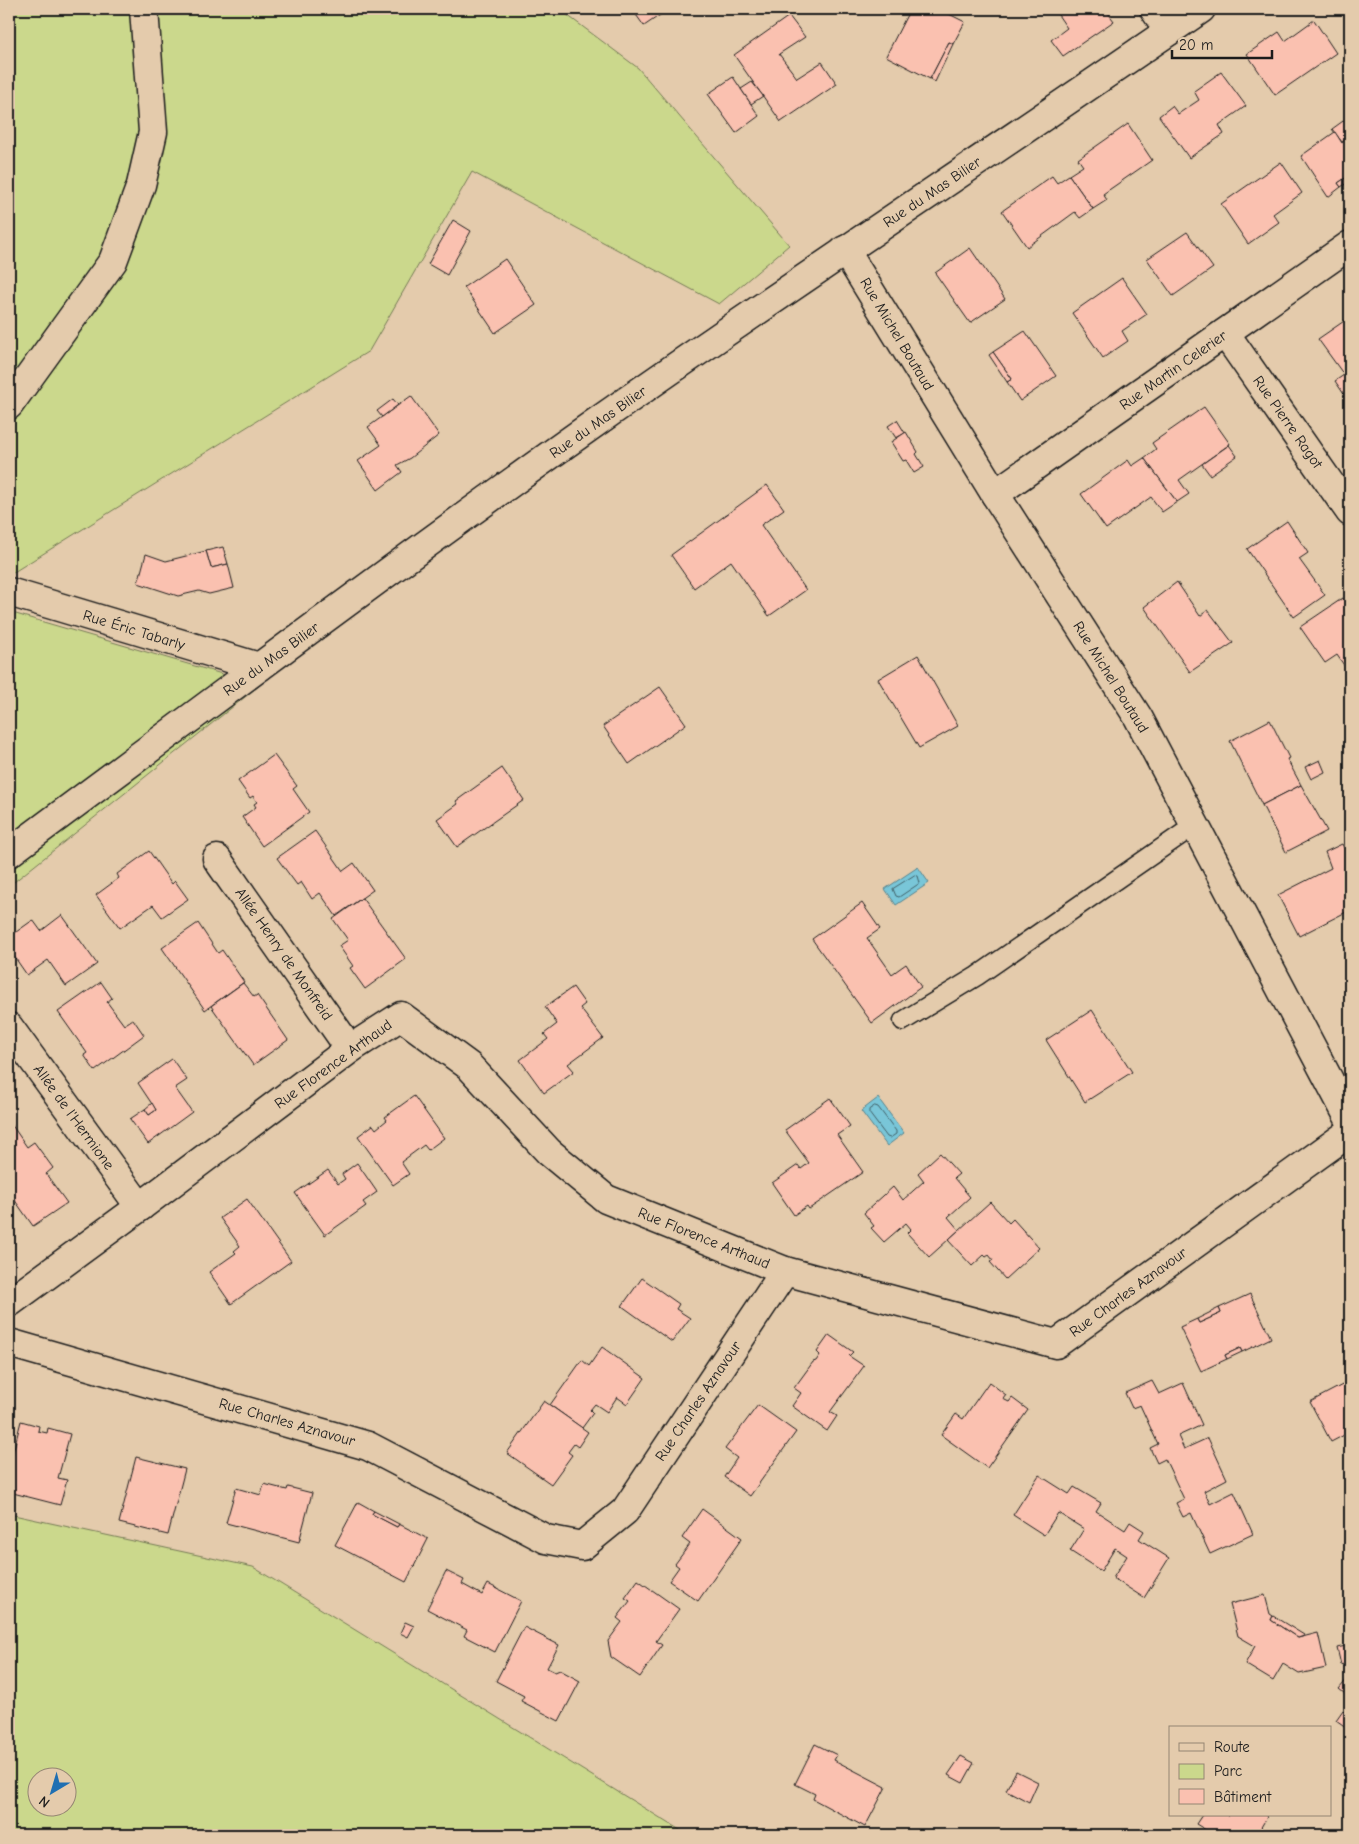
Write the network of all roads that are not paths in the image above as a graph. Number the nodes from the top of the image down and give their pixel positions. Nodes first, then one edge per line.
1 (144, 9) edge
2 (1154, 9) edge
3 (1201, 9) edge
4 (1168, 31) junction
5 (1350, 245) edge
6 (845, 250) junction
7 (1225, 333) junction
8 (9, 405) edge
9 (995, 494) junction
10 (1350, 512) edge
11 (9, 592) edge
12 (259, 667) junction
13 (1195, 825) junction
14 (9, 853) edge
15 (217, 859) dead end
16 (903, 1021) dead end
17 (9, 1027) edge
18 (350, 1049) junction
19 (1350, 1120) edge
20 (1350, 1132) edge
21 (140, 1208) junction
22 (785, 1271) junction
23 (9, 1303) edge
24 (9, 1343) edge

1 - 8 street
2 - 4 street
3 - 4 street, Rue du Mas Bilier
4 - 6 street, Rue du Mas Bilier
5 - 7 street, Rue Martin Celerier
6 - 9 street, Rue Michel Boutaud
6 - 12 street, Rue du Mas Bilier
7 - 9 street, Rue Martin Celerier
7 - 10 street, Rue Pierre Ragot
9 - 13 street, Rue Michel Boutaud
11 - 12 street, Rue Éric Tabarly
12 - 14 street, Rue du Mas Bilier
13 - 16 lane
13 - 19 street, Rue Michel Boutaud
15 - 18 street, Allée Henry de Monfreid
17 - 21 street, Allée de l'Hermione
18 - 21 street, Rue Florence Arthaud
18 - 22 street, Rue Florence Arthaud
20 - 22 street, Rue Charles Aznavour
21 - 23 street, Rue Florence Arthaud
22 - 24 street, Rue Charles Aznavour

